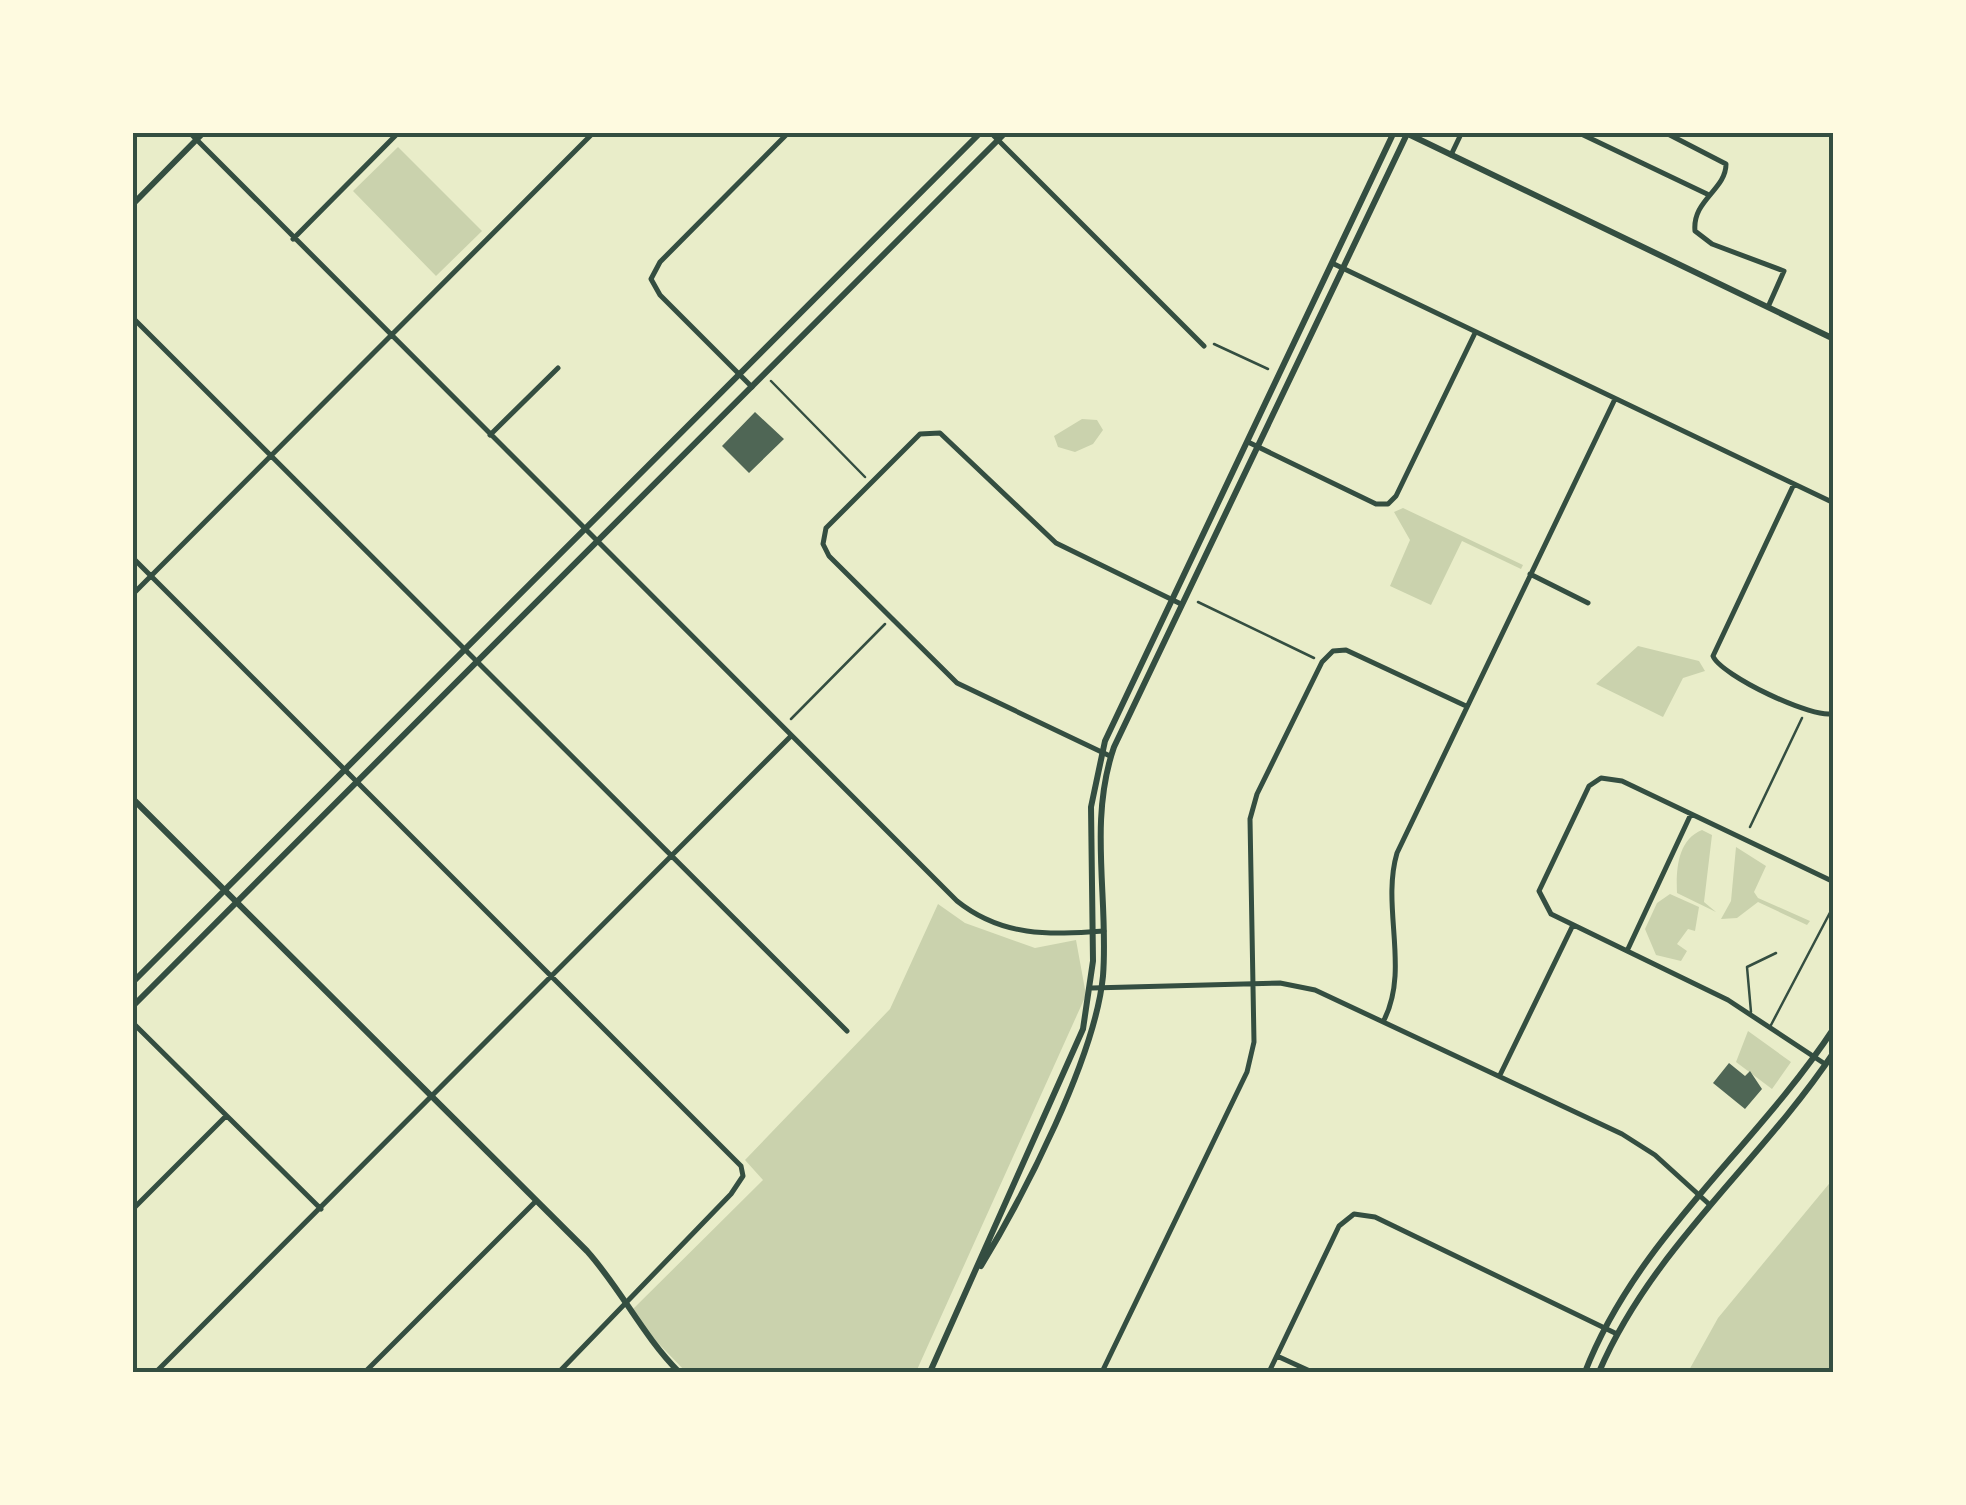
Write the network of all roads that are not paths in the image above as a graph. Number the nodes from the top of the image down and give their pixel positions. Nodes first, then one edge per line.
1 (189, 132) edge
2 (204, 132) edge
3 (399, 132) edge
4 (594, 132) edge
5 (788, 132) edge
6 (981, 132) edge
7 (990, 132) edge
8 (1006, 132) edge
9 (1394, 132) edge
10 (1462, 132) edge
11 (1578, 132) edge
12 (1664, 132) edge
13 (1406, 133) edge
14 (196, 140) junction
15 (998, 140) junction
16 (1451, 155) junction
17 (1707, 194) junction
18 (132, 204) edge
19 (294, 239) junction
20 (865, 249) junction
21 (877, 261) junction
22 (1334, 264) junction
23 (1343, 268) junction
24 (1768, 307) junction
25 (132, 317) edge
26 (1476, 332) junction
27 (391, 336) junction
28 (1834, 338) edge
29 (1204, 346) dead end
30 (558, 368) dead end
31 (740, 374) junction
32 (752, 387) junction
33 (1615, 398) junction
34 (490, 435) junction
35 (1248, 442) junction
36 (1257, 447) junction
37 (272, 456) junction
38 (1794, 484) junction
39 (1834, 503) edge
40 (585, 530) junction
41 (597, 542) junction
42 (132, 557) edge
43 (1530, 574) junction
44 (151, 576) junction
45 (132, 595) edge
46 (1172, 600) junction
47 (1588, 603) dead end
48 (1181, 604) junction
49 (465, 650) junction
50 (477, 662) junction
51 (1466, 706) junction
52 (1834, 713) edge
53 (791, 736) junction
54 (1106, 755) junction
55 (345, 770) junction
56 (358, 782) junction
57 (132, 798) edge
58 (1691, 814) junction
59 (671, 856) junction
60 (1834, 882) edge
61 (225, 890) junction
62 (237, 903) junction
63 (1834, 905) edge
64 (1573, 925) junction
65 (1094, 932) junction
66 (1104, 932) junction
67 (1627, 951) junction
68 (1776, 953) dead end
69 (552, 976) junction
70 (132, 984) edge
71 (1253, 984) junction
72 (1092, 988) junction
73 (1101, 989) junction
74 (132, 1008) edge
75 (1751, 1014) junction
76 (1384, 1020) junction
77 (132, 1022) edge
78 (1770, 1026) junction
79 (1834, 1028) edge
80 (847, 1032) dead end
81 (1834, 1052) edge
82 (1814, 1056) junction
83 (1826, 1064) junction
84 (1500, 1075) junction
85 (432, 1096) junction
86 (226, 1116) junction
87 (1700, 1196) junction
88 (537, 1201) junction
89 (1710, 1206) junction
90 (321, 1209) junction
91 (132, 1210) edge
92 (973, 1280) junction
93 (627, 1302) junction
94 (1605, 1328) junction
95 (1617, 1334) junction
96 (1277, 1356) junction
97 (156, 1372) edge
98 (366, 1372) edge
99 (559, 1372) edge
100 (679, 1372) edge
101 (930, 1372) edge
102 (1102, 1372) edge
103 (1269, 1372) edge
104 (1312, 1372) edge
105 (1585, 1372) edge
106 (1599, 1372) edge

1 - 14 street
2 - 14 street
3 - 19 street
4 - 27 street
5 - 31 street
6 - 20 street
7 - 15 street
8 - 15 street
9 - 22 street
10 - 16 street
11 - 17 street
12 - 17 street
13 - 16 street
13 - 23 street
14 - 18 street
14 - 19 street
15 - 21 street
15 - 29 street
16 - 24 street
17 - 24 street
19 - 27 street
20 - 21 street
20 - 31 street
21 - 32 street
22 - 23 street
22 - 35 street
23 - 26 street
23 - 36 street
24 - 28 street
25 - 37 street
26 - 33 street
26 - 36 street
27 - 34 street
27 - 37 street
30 - 34 street
31 - 32 street
31 - 40 street
32 - 41 street
33 - 38 street
33 - 43 street
34 - 40 street
35 - 36 street
35 - 46 street
36 - 48 street
37 - 44 street
37 - 49 street
38 - 39 street
38 - 52 street
40 - 41 street
40 - 49 street
41 - 50 street
41 - 53 street
42 - 44 street
43 - 47 street
43 - 51 street
44 - 45 street
44 - 55 street
46 - 48 street
46 - 54 street
46 - 54 street
48 - 54 street
49 - 50 street
49 - 55 street
50 - 56 street
50 - 59 street
51 - 71 street
51 - 76 street
53 - 59 street
53 - 65 street
54 - 65 street
54 - 66 street
55 - 56 street
55 - 61 street
56 - 62 street
56 - 69 street
57 - 61 street
58 - 60 street
58 - 64 street
58 - 67 street
59 - 69 street
59 - 80 street
61 - 62 street
61 - 70 street
62 - 74 street
62 - 85 street
63 - 78 lane
64 - 67 street
64 - 84 street
65 - 66 street
65 - 72 street
66 - 73 street
67 - 75 street
68 - 75 lane
69 - 85 street
69 - 93 street
71 - 73 street
71 - 76 street
71 - 102 street
72 - 73 street
72 - 92 street
73 - 92 street
75 - 78 street
76 - 84 street
77 - 86 street
78 - 82 street
79 - 82 street
81 - 83 street
82 - 83 street
82 - 87 street
83 - 89 street
84 - 87 street
85 - 88 street
85 - 90 street
86 - 90 street
86 - 91 street
87 - 89 street
87 - 94 street
88 - 93 street
88 - 98 street
89 - 95 street
90 - 97 street
92 - 101 street
93 - 99 street
93 - 100 street
94 - 95 street
94 - 96 street
94 - 105 street
95 - 106 street
96 - 103 street
96 - 104 street

